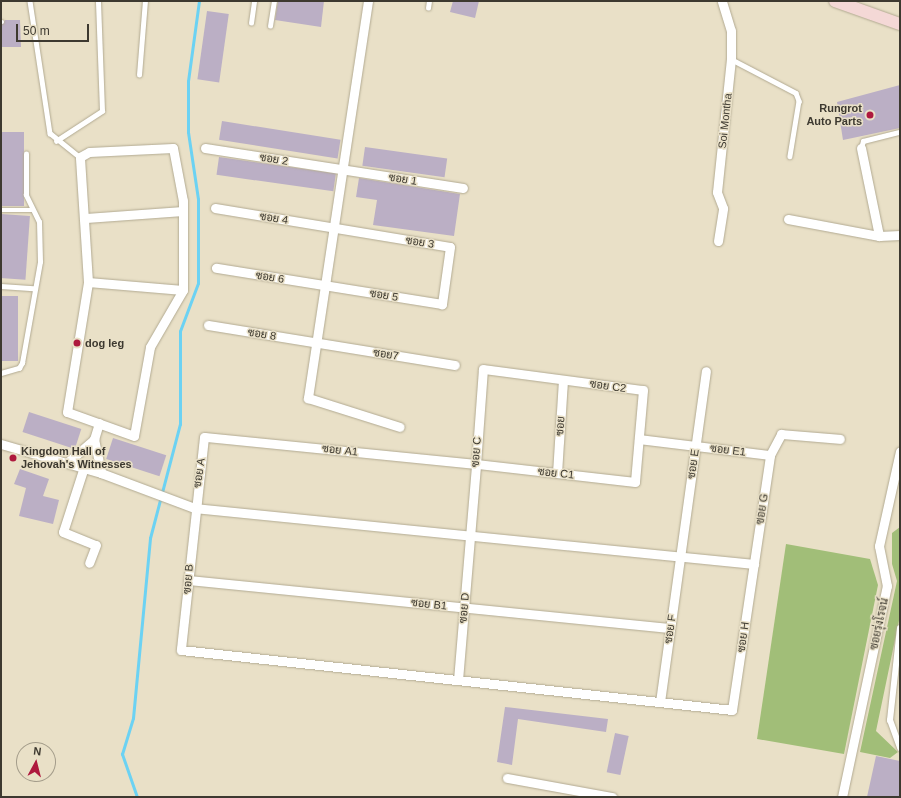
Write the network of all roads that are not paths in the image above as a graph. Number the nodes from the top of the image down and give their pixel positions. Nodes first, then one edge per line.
1 (30, 1) edge
2 (98, 1) edge
3 (145, 1) edge
4 (254, 1) edge
5 (274, 1) edge
6 (368, 1) edge
7 (429, 1) edge
8 (722, 1) edge
9 (835, 1) edge
10 (856, 4) edge
11 (428, 8) dead end
12 (251, 23) dead end
13 (900, 24) edge
14 (270, 26) dead end
15 (731, 59) junction
16 (139, 75) dead end
17 (900, 132) edge
18 (56, 141) junction
19 (206, 148) dead end
20 (861, 148) joint
21 (26, 154) dead end
22 (790, 156) dead end
23 (80, 157) junction
24 (342, 170) junction
25 (463, 188) dead end
26 (215, 208) dead end
27 (1, 210) edge
28 (33, 210) junction
29 (183, 211) junction
30 (86, 218) junction
31 (788, 219) dead end
32 (334, 228) junction
33 (900, 235) edge
34 (879, 236) junction
35 (718, 241) dead end
36 (216, 268) dead end
37 (88, 282) junction
38 (1, 286) edge
39 (325, 286) junction
40 (33, 288) junction
41 (183, 290) junction
42 (442, 304) joint
43 (208, 325) dead end
44 (317, 343) junction
45 (455, 365) dead end
46 (483, 369) joint
47 (706, 372) dead end
48 (1, 373) edge
49 (563, 380) junction
50 (99, 423) junction
51 (400, 427) dead end
52 (204, 437) joint
53 (94, 439) junction
54 (639, 439) junction
55 (840, 439) dead end
56 (1, 444) edge
57 (696, 446) junction
58 (900, 450) edge
59 (770, 455) junction
60 (68, 462) junction
61 (476, 464) junction
62 (84, 468) junction
63 (101, 473) junction
64 (557, 473) junction
65 (635, 482) joint
66 (896, 494) edge
67 (194, 508) junction
68 (470, 535) junction
69 (680, 556) junction
70 (89, 563) dead end
71 (754, 564) junction
72 (188, 580) junction
73 (464, 607) junction
74 (670, 628) junction
75 (900, 628) edge
76 (458, 680) junction
77 (660, 702) junction
78 (900, 748) edge
79 (507, 778) dead end
80 (612, 797) edge
81 (842, 797) edge

1 - 18 lane
2 - 18 lane
3 - 16 lane
4 - 12 lane
5 - 14 lane
6 - 24 street
7 - 11 lane
8 - 15 street, Soi Montha
9 - 10 main road
10 - 13 main road
15 - 22 lane
15 - 35 street, Soi Montha
17 - 20 lane
18 - 23 lane
19 - 24 street, ซอย 2
20 - 34 street
21 - 28 lane
23 - 29 street
23 - 30 street
24 - 25 street, ซอย 1
24 - 32 street
26 - 32 street, ซอย 4
27 - 28 lane
28 - 40 lane
29 - 30 street
29 - 41 street
30 - 37 street
31 - 34 street
32 - 39 street
32 - 42 street, ซอย 3
33 - 34 street
36 - 39 street, ซอย 6
37 - 41 street
37 - 50 street
38 - 40 lane
39 - 42 street, ซอย 5
39 - 44 street
40 - 48 lane
41 - 50 street
43 - 44 street, ซอย 8
44 - 45 street, ซอย7
44 - 51 street
46 - 49 street, ซอย C2
46 - 61 street, ซอย C
47 - 57 street, ซอย E
49 - 54 street, ซอย C2
49 - 64 street, ซอย
50 - 53 street
52 - 61 street, ซอย A1
52 - 67 street, ซอย A
53 - 60 street
53 - 63 street
54 - 57 street, ซอย E1
54 - 65 street, ซอย C2
55 - 59 street, ซอย G
56 - 60 street
57 - 59 street, ซอย E1
57 - 69 street, ซอย E
58 - 66 street, ซอยรุ่งโรจน์
59 - 71 street, ซอย G
60 - 62 street
61 - 64 street, ซอย C1
61 - 68 street, ซอย C
62 - 63 street
62 - 70 street
63 - 67 street
64 - 65 street, ซอย C1
66 - 81 street, ซอยรุ่งโรจน์
67 - 68 street
67 - 72 street, ซอย B
68 - 69 street
68 - 73 street, ซอย D
69 - 71 street
69 - 74 street, ซอย F
71 - 77 street, ซอย H
72 - 73 street, ซอย B1
72 - 76 street, ซอย B
73 - 74 street, ซอย B1
73 - 76 street, ซอย D
74 - 77 street, ซอย F
75 - 78 street
76 - 77 street
79 - 80 street

